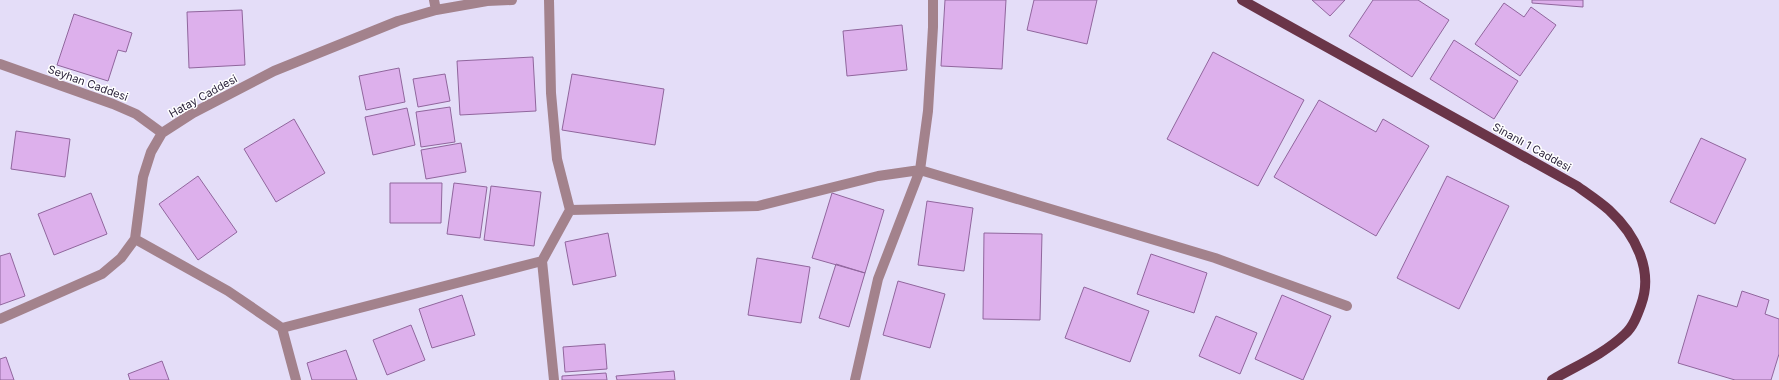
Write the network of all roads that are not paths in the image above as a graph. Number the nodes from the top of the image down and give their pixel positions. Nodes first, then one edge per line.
1 (512, 0) edge
2 (549, 0) edge
3 (933, 0) edge
4 (1242, 0) edge
5 (435, 5) edge
6 (0, 64) edge
7 (162, 133) junction
8 (920, 170) junction
9 (570, 210) junction
10 (135, 239) junction
11 (542, 261) junction
12 (1347, 306) dead end
13 (0, 319) edge
14 (282, 328) junction
15 (296, 380) edge
16 (554, 380) edge
17 (855, 380) edge
18 (1552, 380) edge

1 - 5 street, Hatay Caddesi
2 - 9 street
3 - 8 street
4 - 18 main road, Sinanlı 1 Caddesi
5 - 7 street, Hatay Caddesi
6 - 7 street, Seyhan Caddesi
7 - 10 street, Hatay Caddesi
8 - 9 street
8 - 12 street
8 - 17 street
9 - 11 street
10 - 13 street, Hatay Caddesi
10 - 14 street
11 - 14 street
11 - 16 street
14 - 15 street

